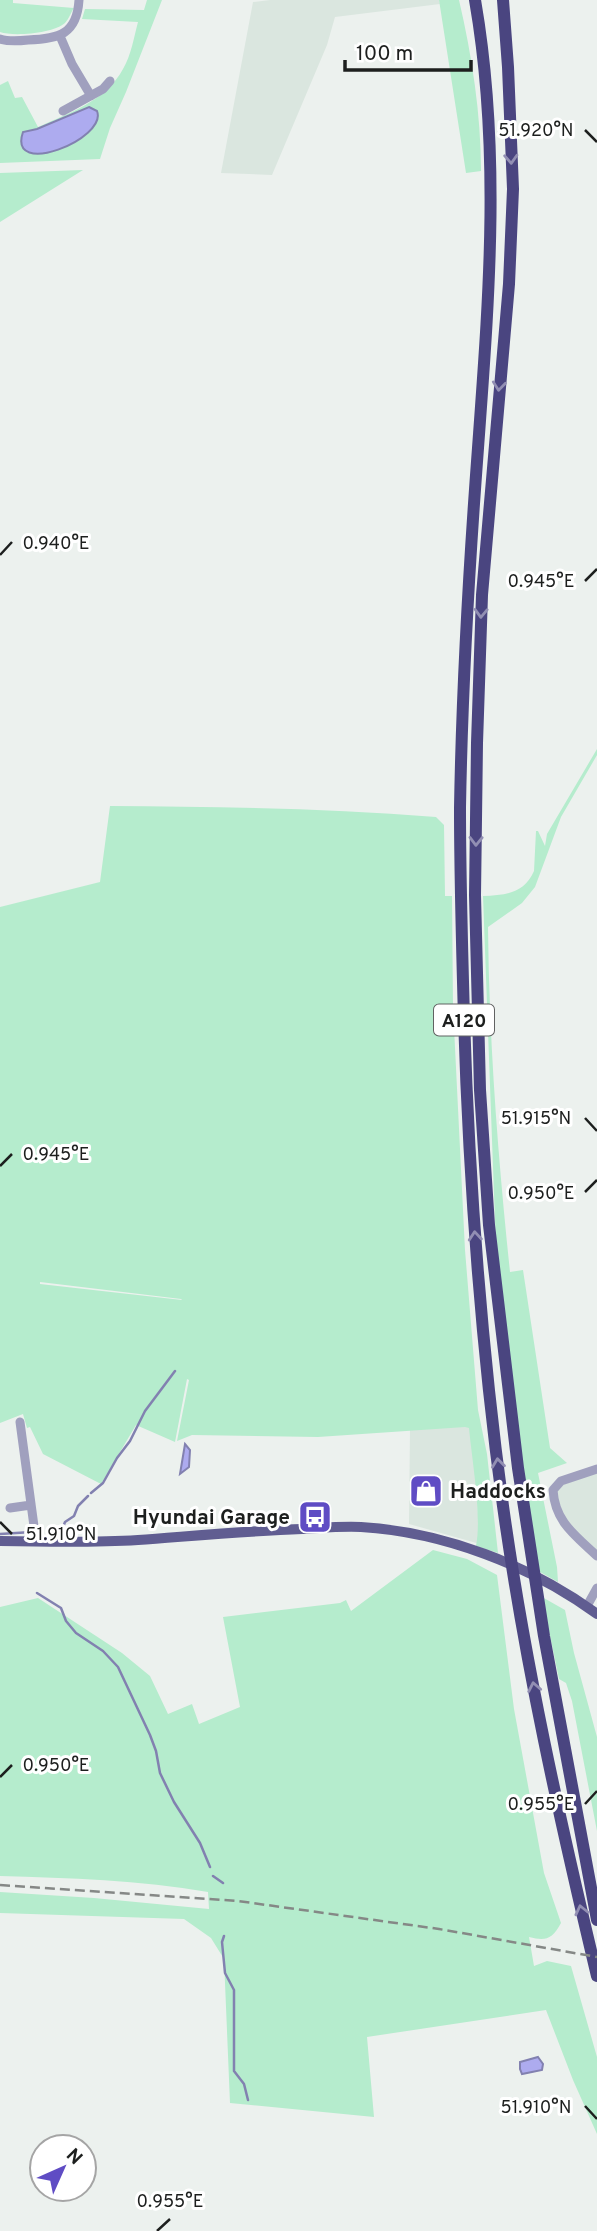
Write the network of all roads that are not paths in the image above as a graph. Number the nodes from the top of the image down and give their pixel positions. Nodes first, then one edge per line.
1 (79, 0) edge
2 (466, 0) edge
3 (475, 0) edge
4 (496, 0) edge
5 (503, 0) edge
6 (60, 36) junction
7 (0, 39) edge
8 (484, 54) junction
9 (508, 67) junction
10 (110, 81) dead end
11 (91, 96) junction
12 (63, 111) dead end
13 (20, 1422) dead end
14 (597, 1469) edge
15 (31, 1505) junction
16 (10, 1508) dead end
17 (35, 1534) junction
18 (0, 1541) edge
19 (597, 1556) edge
20 (597, 1588) edge
21 (587, 1606) junction
22 (597, 1614) edge
23 (597, 1920) edge
24 (597, 1976) edge

1 - 6 street
2 - 8 highway, A120
3 - 8 highway, A120
4 - 9 highway, A120
5 - 9 highway, A120
6 - 7 street
6 - 11 street
24 -> 8 highway, A120
9 -> 23 highway, A120
10 - 11 street
11 - 12 street
13 - 15 street
14 - 19 street
15 - 16 street
15 - 17 street
17 - 18 main road
17 - 21 main road
20 - 21 street
21 - 22 main road

